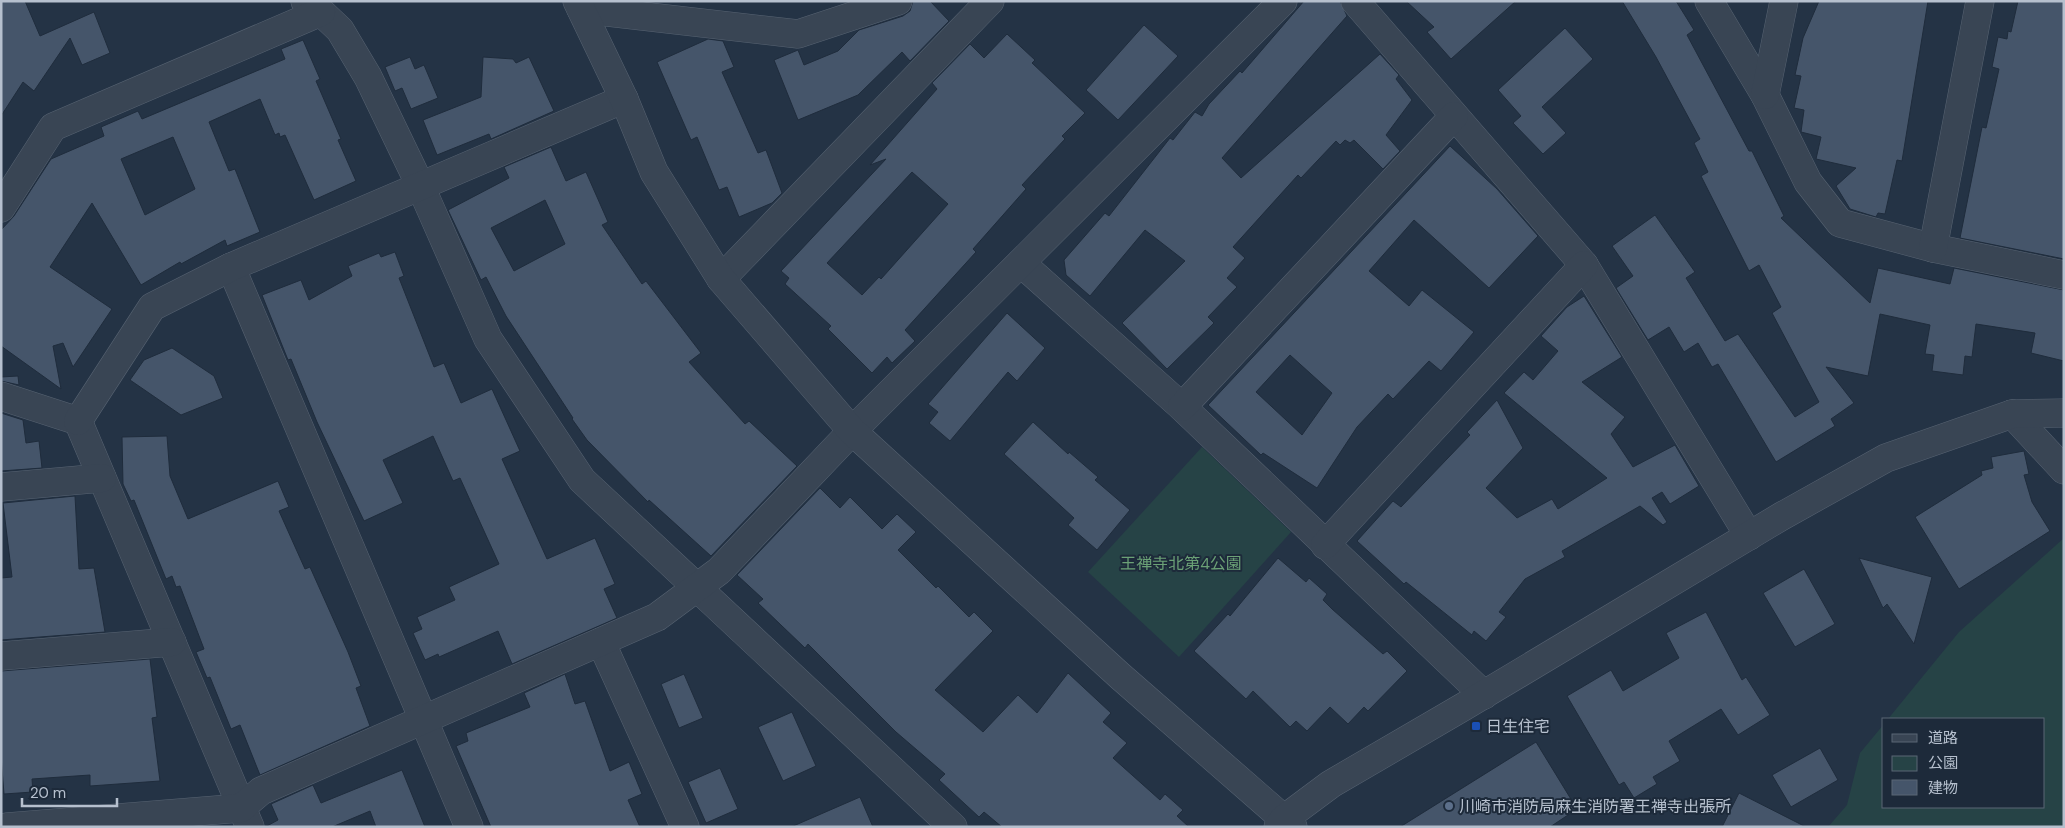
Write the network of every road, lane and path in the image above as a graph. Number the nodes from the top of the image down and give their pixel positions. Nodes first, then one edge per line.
1 (898, 1) edge
2 (990, 1) edge
3 (1283, 1) edge
4 (1355, 1) edge
5 (1709, 1) edge
6 (1784, 1) edge
7 (1980, 1) edge
8 (579, 5) edge
9 (313, 6) edge
10 (1765, 96) junction
11 (624, 99) junction
12 (1454, 116) junction
13 (420, 185) junction
14 (1, 208) edge
15 (1933, 248) junction
16 (1021, 263) junction
17 (1584, 265) junction
18 (231, 267) junction
19 (2064, 275) edge
20 (721, 279) junction
21 (1, 396) edge
22 (1182, 407) junction
23 (2064, 413) edge
24 (2012, 414) junction
25 (78, 421) junction
26 (852, 431) junction
27 (2064, 470) edge
28 (102, 478) junction
29 (1, 486) edge
30 (1749, 536) junction
31 (1325, 545) junction
32 (698, 587) junction
33 (172, 642) junction
34 (601, 642) junction
35 (1, 656) edge
36 (1484, 695) junction
37 (422, 720) junction
38 (246, 817) edge
39 (1285, 824) edge
40 (7, 827) edge
41 (469, 827) edge
42 (685, 827) edge
43 (953, 827) edge

1 - 8 street
2 - 20 street
3 - 16 street
4 - 12 street
5 - 10 street
6 - 10 street
7 - 15 street
8 - 11 street
9 - 13 street
9 - 14 street
10 - 15 street
11 - 13 street
11 - 20 street
12 - 17 street
12 - 22 street
13 - 18 street
13 - 32 street
15 - 19 street
16 - 22 street
16 - 26 street
17 - 30 street
17 - 31 street
18 - 25 street
18 - 37 street
20 - 26 street
21 - 25 street
22 - 31 street
23 - 24 street
24 - 27 street
24 - 30 street
25 - 28 street
26 - 32 street
26 - 39 street
28 - 29 street
28 - 33 street
30 - 36 street
31 - 36 street
32 - 34 street
32 - 43 street
33 - 35 street
33 - 38 street
34 - 37 street
34 - 42 street
36 - 39 street
37 - 38 street
37 - 41 street
38 - 40 street

